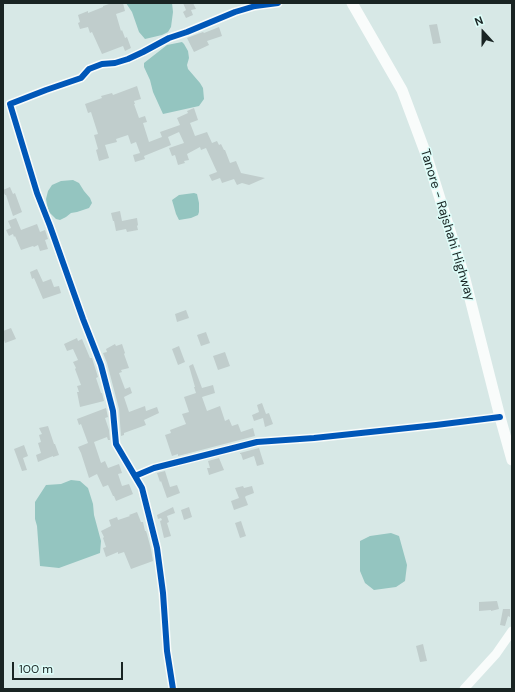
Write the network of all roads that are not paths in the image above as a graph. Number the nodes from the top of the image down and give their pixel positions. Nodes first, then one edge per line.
1 (278, 3) edge
2 (352, 3) edge
3 (6, 105) edge
4 (500, 417) junction
5 (512, 460) edge
6 (135, 476) junction
7 (512, 631) edge
8 (173, 689) edge
9 (464, 689) edge

1 - 3 street
2 - 4 main road, Tanore - Rajshahi Highway
3 - 6 street
4 - 5 main road, Tanore - Rajshahi Highway
4 - 6 street
6 - 8 street
7 - 9 street

